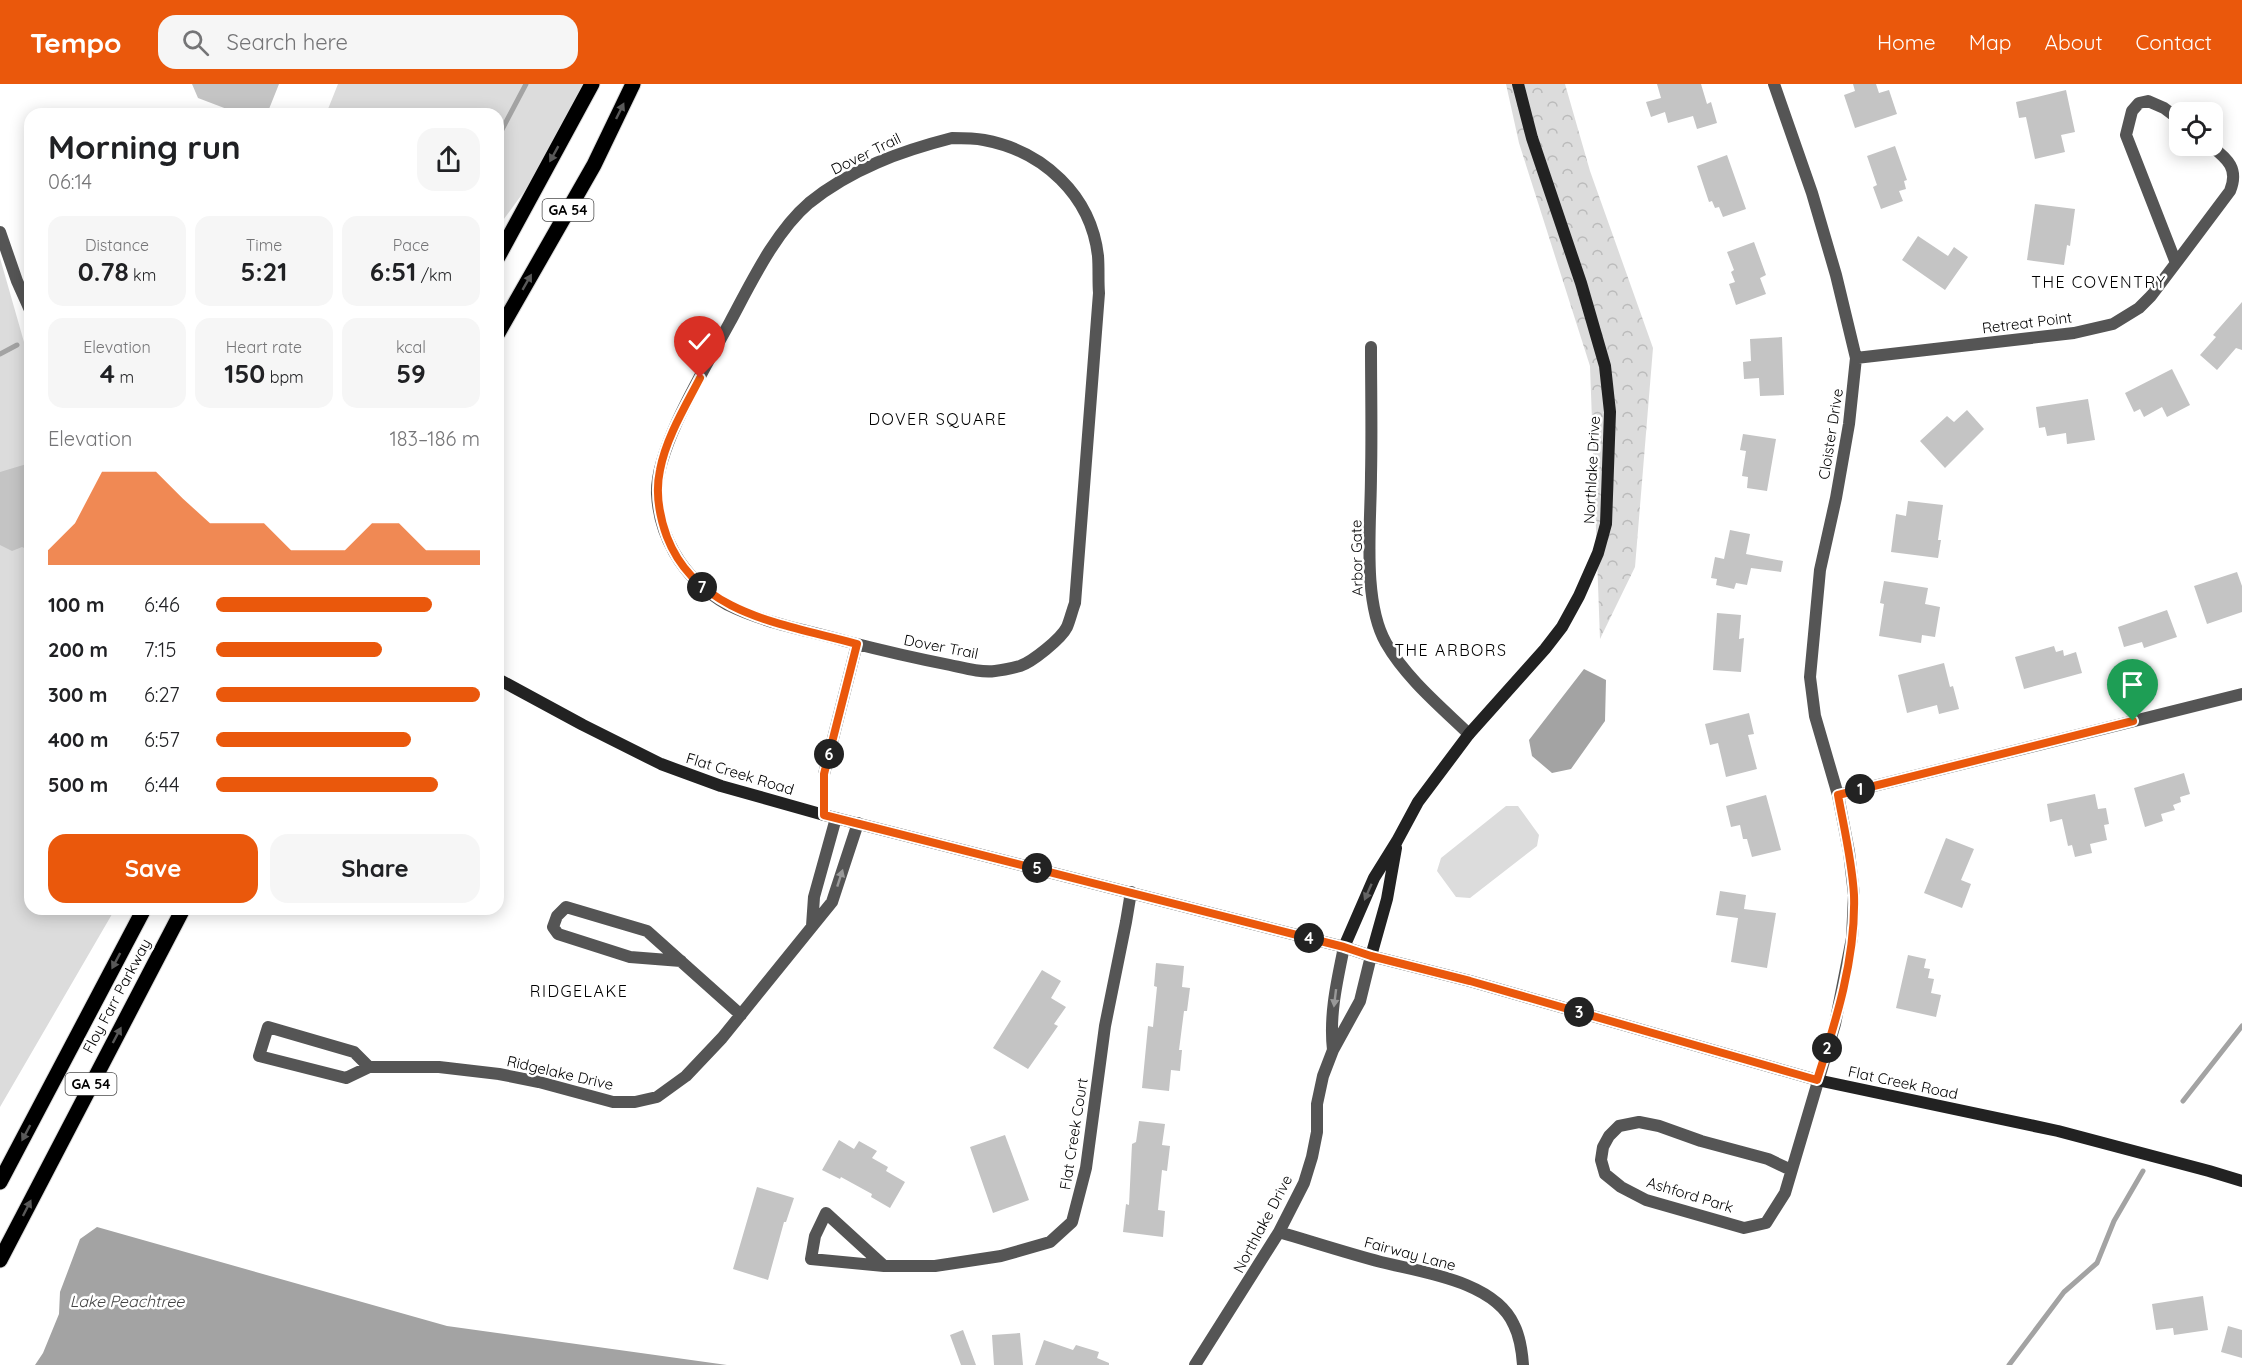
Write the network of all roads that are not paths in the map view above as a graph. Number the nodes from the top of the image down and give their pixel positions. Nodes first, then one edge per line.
1 (592, 84) edge
2 (633, 84) edge
3 (1518, 84) edge
4 (1774, 84) edge
5 (2169, 112) edge
6 (2222, 156) edge
7 (0, 232) edge
8 (504, 246) edge
9 (2176, 263) junction
10 (24, 297) edge
11 (504, 322) edge
12 (1371, 347) dead end
13 (1856, 358) junction
14 (857, 644) junction
15 (504, 682) edge
16 (2242, 694) edge
17 (1469, 735) junction
18 (1838, 795) junction
19 (830, 817) junction
20 (858, 824) junction
21 (1397, 841) junction
22 (1131, 892) junction
23 (141, 915) edge
24 (180, 915) edge
25 (812, 926) junction
26 (1344, 947) junction
27 (1371, 956) junction
28 (681, 961) junction
29 (741, 1015) junction
30 (1334, 1050) junction
31 (369, 1067) junction
32 (1817, 1080) junction
33 (1791, 1170) junction
34 (2242, 1181) edge
35 (0, 1182) edge
36 (1280, 1232) junction
37 (0, 1260) edge
38 (884, 1266) junction
39 (1196, 1365) edge
40 (1523, 1365) edge

1 -> 8 main road, GA 54
11 -> 2 main road, GA 54
3 - 17 street, Northlake Drive
4 - 13 street, Cloister Drive
5 - 9 street
6 - 9 street, Retreat Point
7 - 10 street
9 - 13 street, Retreat Point
12 - 17 street, Arbor Gate
13 - 18 street, Cloister Drive
14 - 14 street, Dover Trail
14 - 19 street
15 - 19 street, Flat Creek Road
16 - 18 street
17 - 21 street, Northlake Drive
18 - 32 street, Cloister Drive
19 - 20 street, Flat Creek Road
19 - 25 street
20 - 22 street, Flat Creek Road
25 -> 20 street, Ridgelake Drive
21 -> 26 street, Northlake Drive
21 - 27 street, Northlake Drive
22 - 26 street, Flat Creek Road
22 - 38 street, Flat Creek Court
23 -> 35 main road, Floy Farr Parkway / GA 54
37 -> 24 main road, Floy Farr Parkway / GA 54
25 - 29 street, Ridgelake Drive
26 - 27 street, Flat Creek Road
26 -> 30 street, Northlake Drive
27 - 30 street, Northlake Drive
27 - 32 street, Flat Creek Road
28 - 28 street
28 - 29 street
29 - 31 street, Ridgelake Drive
30 - 36 street, Northlake Drive
31 - 31 street, Ridgelake Drive
32 - 33 street, Ashford Park
32 - 34 street, Flat Creek Road
33 - 33 street, Ashford Park
36 - 39 street, Northlake Drive
36 - 40 street, Fairway Lane
38 - 38 street, Flat Creek Court

